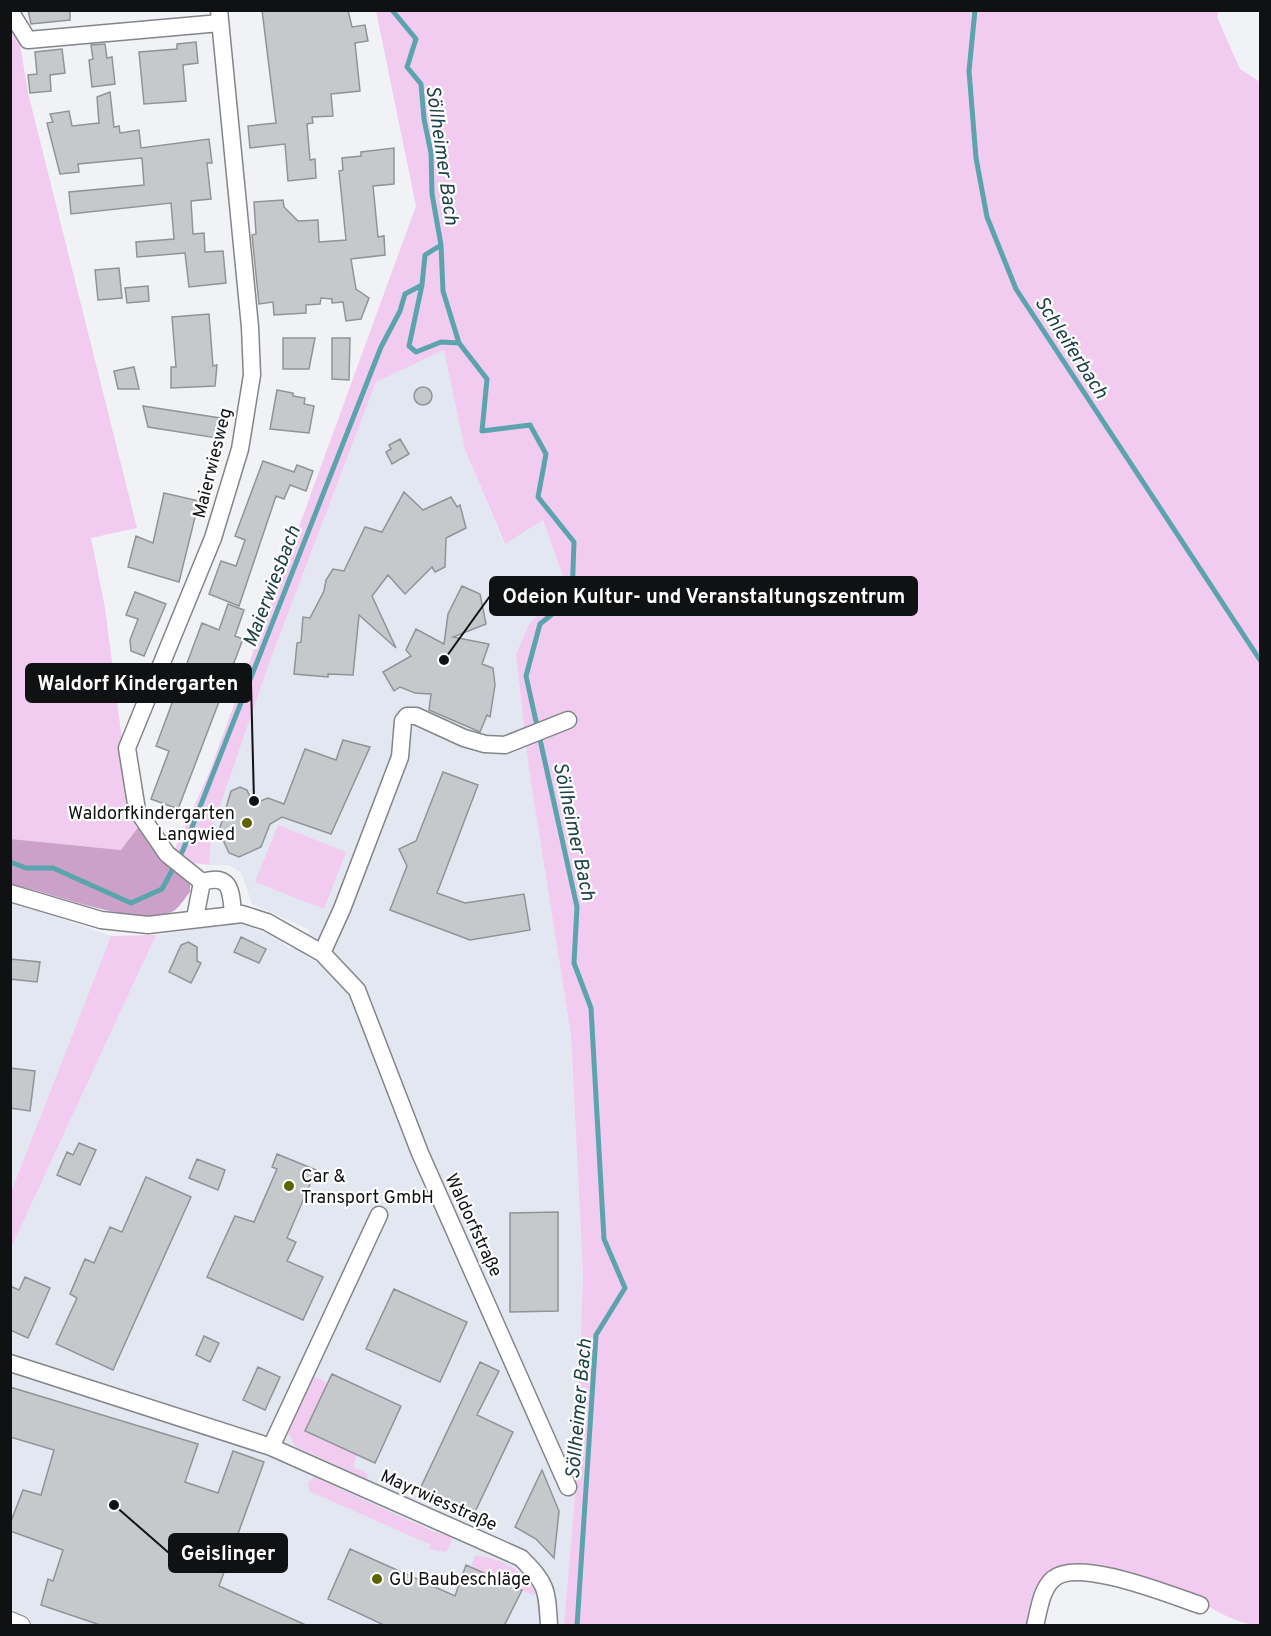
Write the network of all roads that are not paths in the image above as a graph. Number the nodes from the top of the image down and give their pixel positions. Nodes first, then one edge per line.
1 (10, 11) edge
2 (220, 17) edge
3 (563, 722) dead end
4 (202, 882) junction
5 (10, 892) edge
6 (233, 914) junction
7 (195, 918) junction
8 (322, 953) junction
9 (379, 1215) dead end
10 (10, 1363) edge
11 (271, 1447) junction
12 (568, 1487) dead end
13 (1200, 1605) dead end
14 (10, 1622) edge
15 (20, 1626) edge
16 (549, 1626) edge
17 (1035, 1626) edge

1 - 2 street
2 - 4 street, Maierwiesweg
3 - 8 street
4 - 6 street
4 - 7 street
5 - 7 street, Waldorfstraße
6 - 7 street, Waldorfstraße
6 - 8 street, Waldorfstraße
8 - 12 street, Waldorfstraße
9 - 11 street
10 - 11 street, Mayrwiesstraße
11 - 16 street, Mayrwiesstraße
13 - 17 street
14 - 15 street

